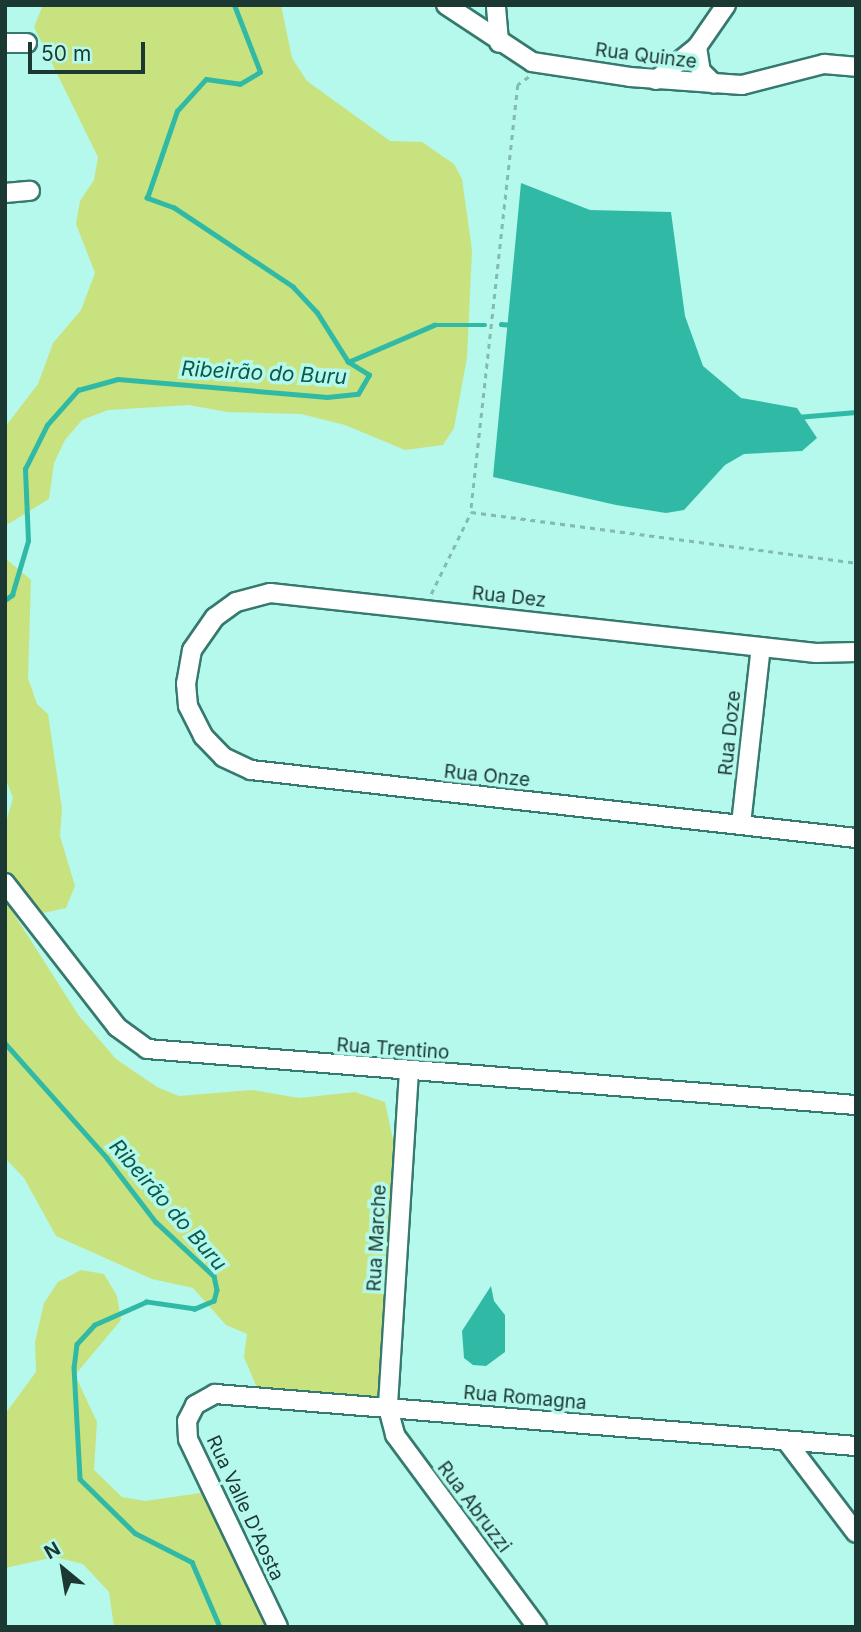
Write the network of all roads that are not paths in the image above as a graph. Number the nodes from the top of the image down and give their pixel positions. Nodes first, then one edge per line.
1 (446, 5) edge
2 (726, 5) edge
3 (497, 6) edge
4 (467, 20) junction
5 (5, 43) edge
6 (27, 43) dead end
7 (499, 43) junction
8 (696, 47) junction
9 (856, 67) edge
10 (656, 80) junction
11 (714, 84) junction
12 (30, 191) dead end
13 (5, 193) edge
14 (761, 647) junction
15 (856, 652) edge
16 (188, 661) joint
17 (741, 824) junction
18 (856, 838) edge
19 (5, 883) edge
20 (409, 1071) junction
21 (856, 1105) edge
22 (195, 1405) joint
23 (388, 1408) junction
24 (787, 1442) junction
25 (856, 1446) edge
26 (856, 1533) edge
27 (278, 1627) edge
28 (537, 1627) edge

1 - 4 street, Rua Quinze
2 - 8 street
3 - 4 street
3 - 7 street
4 - 7 street, Rua Quinze
5 - 6 street
7 - 10 street, Rua Quinze
8 - 10 street
8 - 11 street
9 - 11 street, Rua Quinze
10 - 11 street, Rua Quinze
12 - 13 street
14 - 15 street, Rua Dez
14 - 16 street, Rua Dez
14 - 17 street, Rua Doze
16 - 17 street, Rua Onze
17 - 18 street, Rua Onze
19 - 20 street, Rua Trentino
20 - 21 street, Rua Trentino
20 - 23 street, Rua Marche
22 - 23 street, Rua Romagna
22 - 27 street, Rua Valle D'Aosta
23 - 24 street, Rua Romagna
23 - 28 street, Rua Abruzzi
24 - 25 street, Rua Romagna
24 - 26 street

